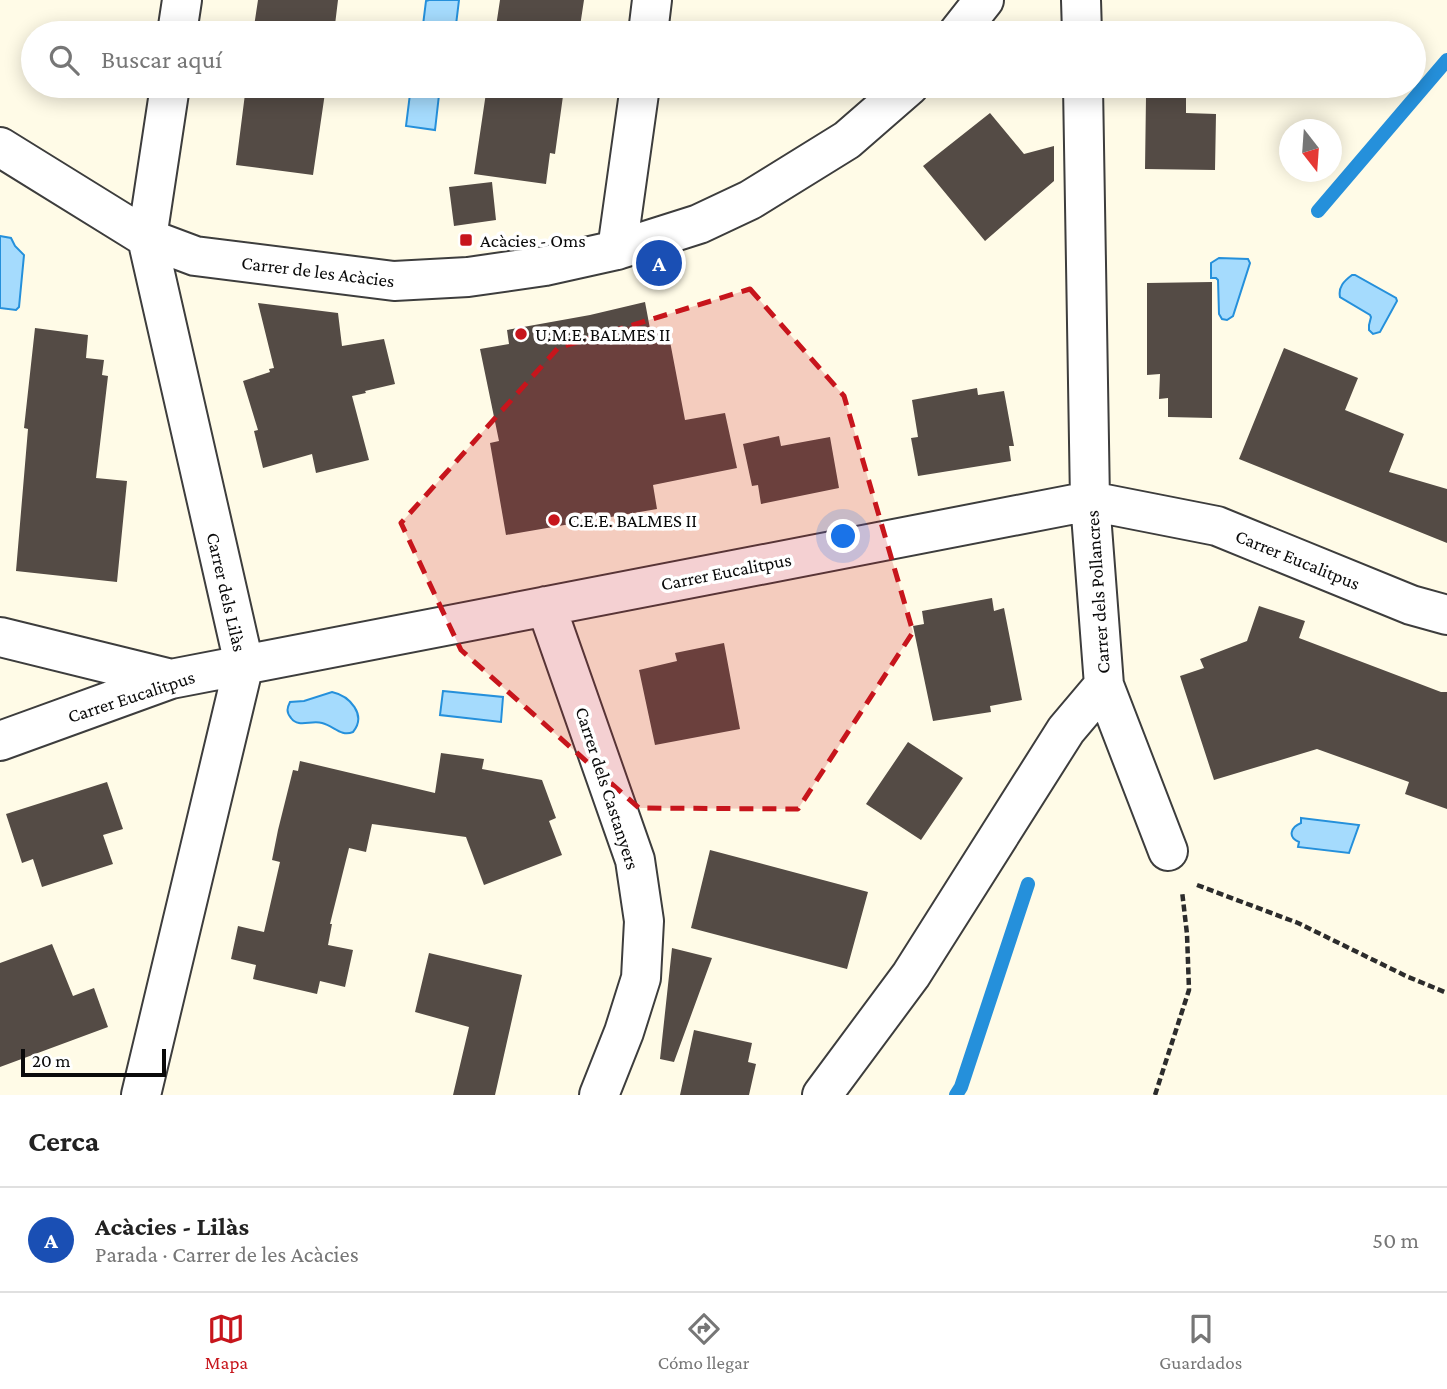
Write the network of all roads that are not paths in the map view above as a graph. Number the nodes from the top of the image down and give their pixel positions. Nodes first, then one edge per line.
1 (182, 0) edge
2 (652, 0) edge
3 (984, 0) edge
4 (1081, 0) edge
5 (179, 21) edge
6 (649, 21) edge
7 (967, 21) edge
8 (1082, 21) edge
9 (168, 98) edge
10 (638, 98) edge
11 (895, 98) edge
12 (1083, 98) edge
13 (0, 146) edge
14 (147, 238) junction
15 (617, 250) junction
16 (1090, 501) junction
17 (546, 606) junction
18 (1447, 615) edge
19 (0, 637) edge
20 (244, 664) junction
21 (171, 679) junction
22 (1104, 685) junction
23 (0, 741) edge
24 (1174, 865) road end
25 (141, 1095) edge
26 (599, 1095) edge
27 (822, 1095) edge

1 - 5 street
2 - 6 street
3 - 7 street
4 - 8 street
9 - 14 street, Carrer dels Lilàs
10 - 15 street
11 - 15 street, Carrer de les Acàcies
12 - 16 street, Carrer dels Pollancres
13 - 14 street, Carrer de les Acàcies
14 - 15 street, Carrer de les Acàcies
14 - 20 street, Carrer dels Lilàs
16 - 17 street, Carrer Eucalitpus
16 - 18 street, Carrer Eucalitpus
16 - 22 street, Carrer dels Pollancres
17 - 20 street, Carrer Eucalitpus
17 - 26 street, Carrer dels Castanyers
19 - 21 street
20 - 21 street, Carrer Eucalitpus
20 - 25 street, Carrer dels Lilàs
21 - 23 street, Carrer Eucalitpus
22 - 24 street
22 - 27 street, Carrer dels Pollancres

